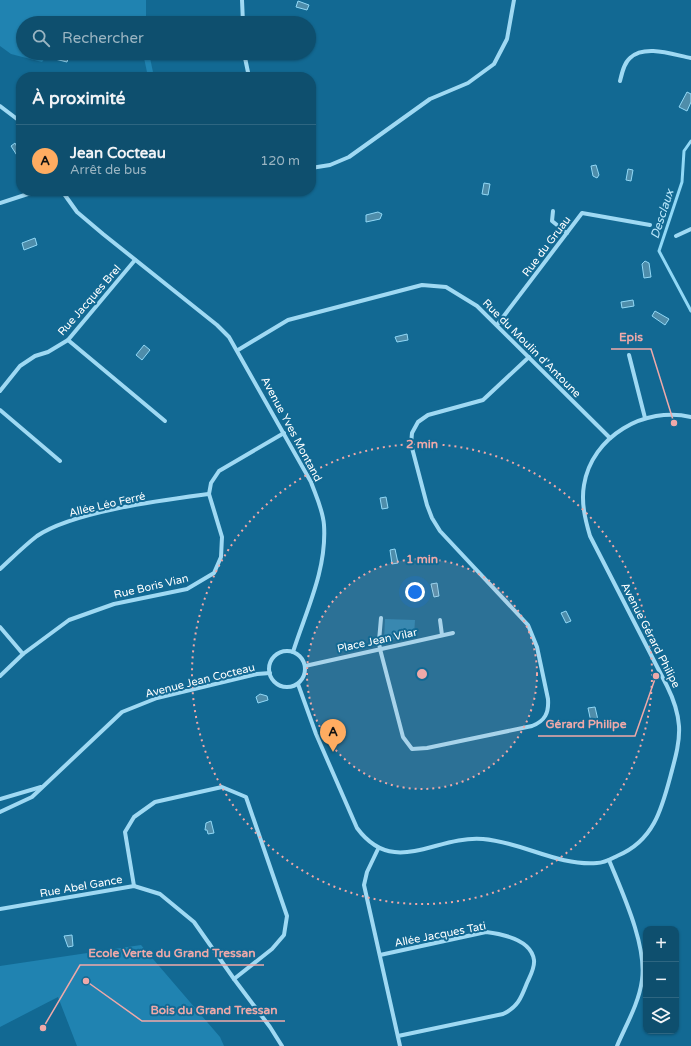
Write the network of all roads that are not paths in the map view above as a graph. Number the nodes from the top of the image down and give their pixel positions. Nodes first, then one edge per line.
1 (242, 0) edge
2 (514, 0) edge
3 (242, 16) edge
4 (691, 58) edge
5 (245, 60) edge
6 (248, 72) edge
7 (620, 81) dead end
8 (0, 106) edge
9 (16, 118) edge
10 (316, 167) edge
11 (22, 196) edge
12 (66, 196) edge
13 (0, 203) edge
14 (553, 211) dead end
15 (650, 225) dead end
16 (691, 229) edge
17 (567, 233) junction
18 (676, 236) dead end
19 (135, 260) junction
20 (497, 325) junction
21 (68, 340) junction
22 (238, 350) junction
23 (629, 355) dead end
24 (529, 357) junction
25 (0, 391) edge
26 (0, 410) edge
27 (691, 417) edge
28 (645, 418) junction
29 (165, 421) dead end
30 (284, 433) junction
31 (610, 438) junction
32 (60, 461) dead end
33 (209, 494) junction
34 (0, 569) edge
35 (381, 618) dead end
36 (440, 620) dead end
37 (0, 627) edge
38 (453, 633) dead end
39 (442, 635) junction
40 (380, 649) junction
41 (293, 652) junction
42 (23, 654) junction
43 (305, 666) junction
44 (270, 673) junction
45 (0, 676) edge
46 (298, 684) junction
47 (45, 785) junction
48 (0, 799) edge
49 (0, 812) edge
50 (378, 849) junction
51 (609, 860) junction
52 (134, 886) junction
53 (0, 909) edge
54 (380, 955) junction
55 (234, 979) junction
56 (398, 1036) junction
57 (282, 1046) edge
58 (400, 1046) edge
59 (617, 1046) edge

1 - 3 street
2 - 10 street
4 - 7 street
5 - 6 street
8 - 9 street
11 - 13 street
12 - 19 street, Avenue Yves Montand
14 - 17 street
15 - 17 street, Rue du Gruau
16 - 18 street
17 - 20 street, Rue du Gruau
19 - 21 street, Rue Jacques Brel
19 - 22 street, Avenue Yves Montand
20 - 22 street, Rue du Moulin d'Antoune
20 - 24 street, Rue du Moulin d'Antoune
21 - 25 street, Rue Jacques Brel
21 - 29 street
22 - 30 street, Avenue Yves Montand
23 - 28 street
24 - 31 street, Rue du Moulin d'Antoune
24 - 40 street
26 - 32 street
27 - 28 street
28 - 31 street
30 - 33 street
30 - 41 street, Avenue Yves Montand
31 - 51 street, Avenue Gérard Philipe
33 - 34 street, Allée Léo Ferré
33 - 42 street, Rue Boris Vian
35 - 40 street
36 - 39 street
37 - 42 street
38 - 39 street, Place Jean Vilar
39 - 40 street, Place Jean Vilar
40 - 43 street, Place Jean Vilar
41 - 43 street
41 - 44 street
42 - 45 street, Rue Boris Vian
43 - 46 street
44 - 46 street
44 - 47 street, Avenue Jean Cocteau
46 - 50 street, Avenue Gérard Philipe
47 - 48 street, Avenue Jean Cocteau
47 - 49 street, Avenue Jean Cocteau
50 - 51 street, Avenue Gérard Philipe
50 - 54 street
51 - 59 street
52 - 53 street, Rue Abel Gance
52 - 55 street, Rue Abel Gance
52 - 55 street
54 - 56 street
54 - 56 street, Allée Jacques Tati
55 - 57 street, Rue Abel Gance
56 - 58 street

